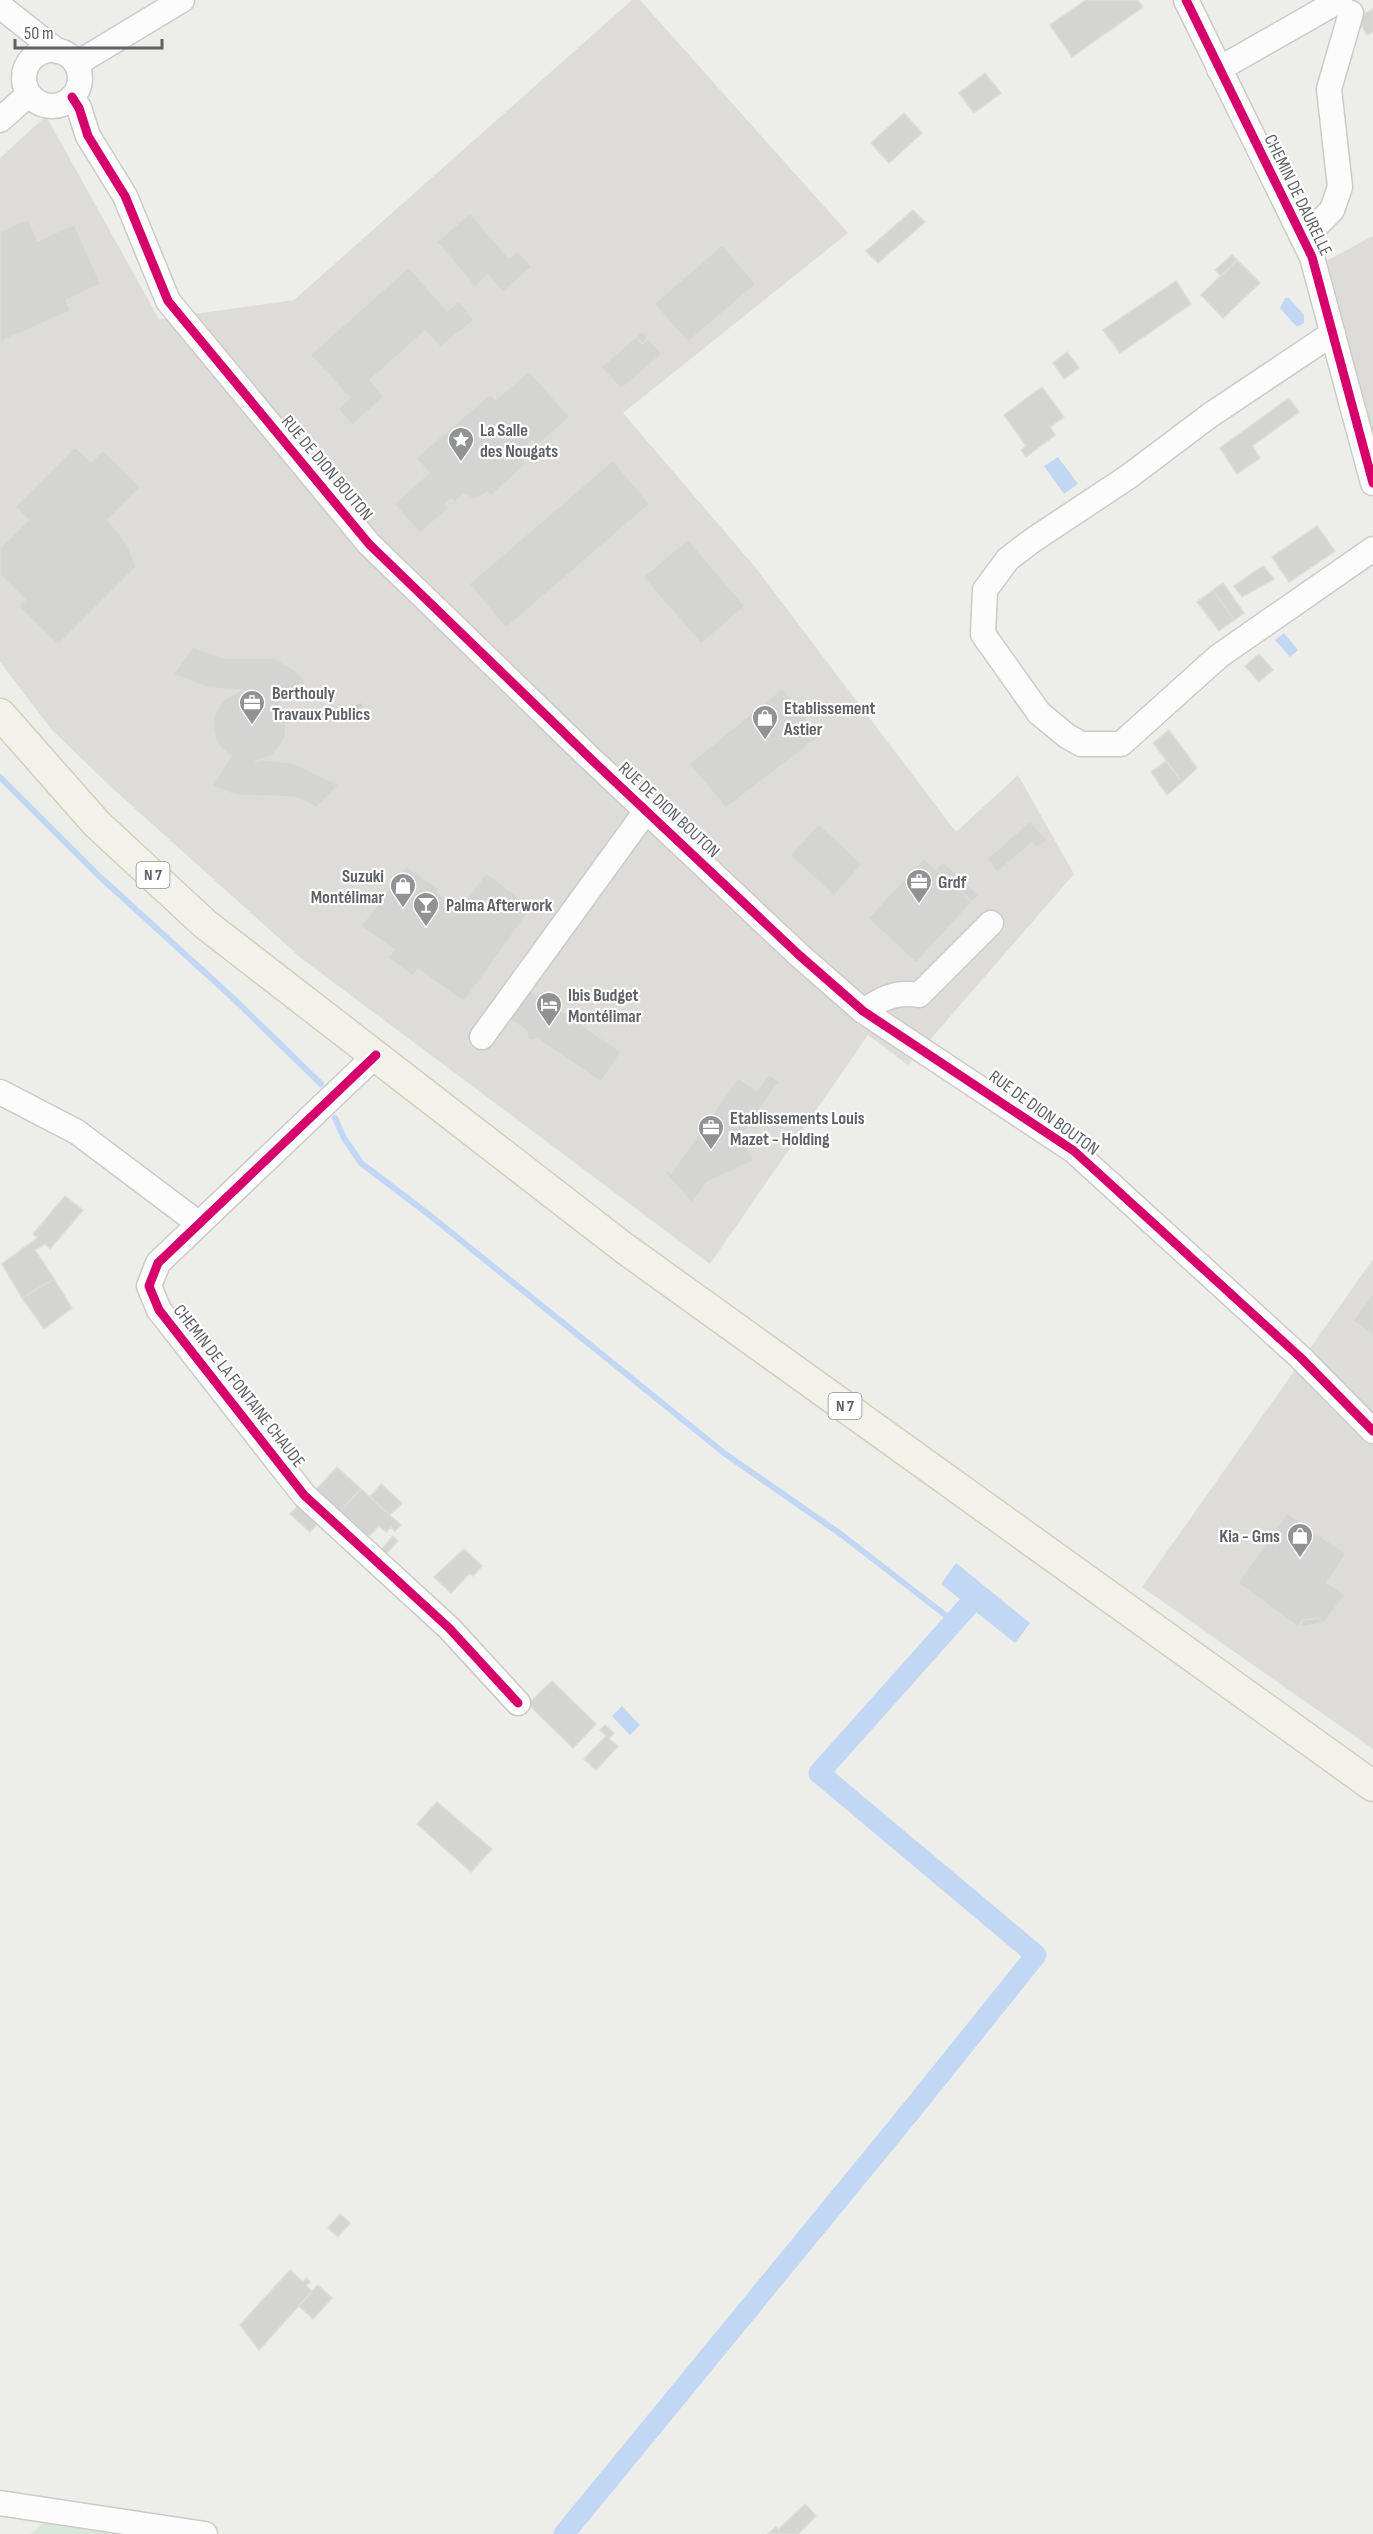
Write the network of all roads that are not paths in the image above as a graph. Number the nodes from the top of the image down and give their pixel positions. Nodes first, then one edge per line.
1 (182, 0) edge
2 (1186, 0) edge
3 (1346, 6) edge
4 (0, 8) edge
5 (56, 57) junction
6 (1218, 69) junction
7 (72, 97) junction
8 (38, 100) junction
9 (0, 120) edge
10 (88, 136) junction
11 (1300, 232) junction
12 (1333, 333) junction
13 (1373, 483) edge
14 (1373, 549) edge
15 (0, 714) edge
16 (646, 811) junction
17 (991, 923) dead end
18 (864, 1011) junction
19 (482, 1037) dead end
20 (376, 1055) junction
21 (0, 1092) edge
22 (198, 1223) junction
23 (1373, 1431) edge
24 (518, 1703) dead end
25 (1373, 1786) edge
26 (0, 2503) edge
27 (205, 2534) edge

1 - 5 street
2 - 6 street, CHEMIN DE DAURELLE
3 - 6 street
3 - 11 street
4 - 5 street
5 - 7 street
5 - 8 street
6 - 11 street, CHEMIN DE DAURELLE
7 - 8 street
7 - 10 street, RUE DE DION BOUTON
8 - 9 street
8 - 10 street, RUE DE DION BOUTON
10 - 16 street, RUE DE DION BOUTON
11 - 12 street, CHEMIN DE DAURELLE
12 - 13 street, CHEMIN DE DAURELLE
12 - 14 street
15 - 20 main road, N 7
16 - 18 street, RUE DE DION BOUTON
16 - 19 street
17 - 18 street
18 - 23 street, RUE DE DION BOUTON
20 - 22 street, CHEMIN DE LA FONTAINE CHAUDE
20 - 25 main road, N 7
21 - 22 street
22 - 24 street, CHEMIN DE LA FONTAINE CHAUDE
26 - 27 street

